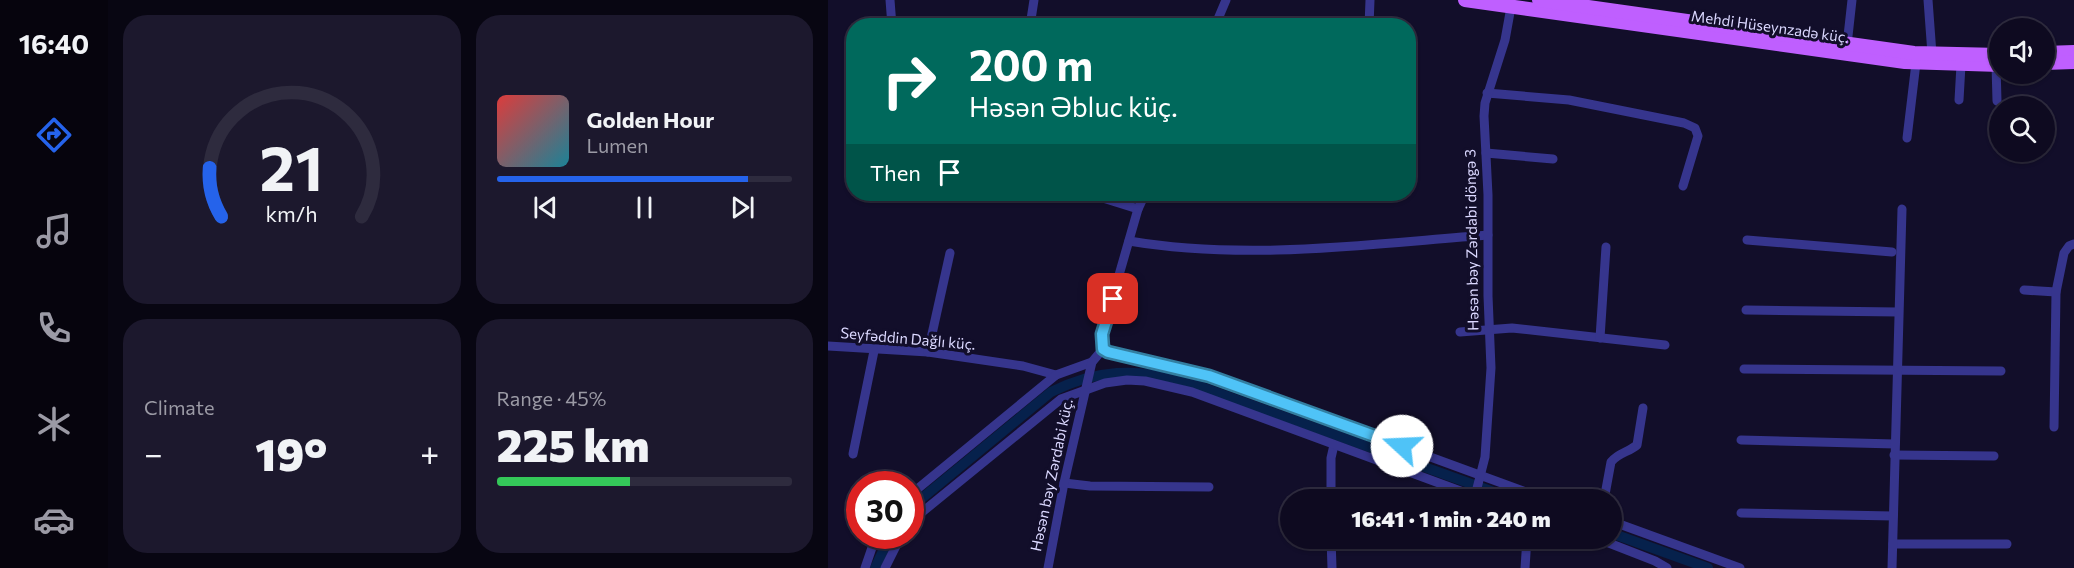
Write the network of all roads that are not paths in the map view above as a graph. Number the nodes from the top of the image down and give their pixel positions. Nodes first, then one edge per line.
1 (890, 0) edge
2 (1034, 0) edge
3 (1226, 0) edge
4 (1370, 0) edge
5 (1465, 0) edge
6 (1539, 0) edge
7 (1852, 0) edge
8 (1928, 0) edge
9 (1511, 7) junction
10 (891, 18) edge
11 (1031, 18) edge
12 (1218, 18) edge
13 (1370, 18) edge
14 (1847, 45) junction
15 (2074, 52) edge
16 (2055, 53) edge
17 (1932, 54) junction
18 (1989, 60) edge
19 (1989, 62) edge
20 (2074, 62) edge
21 (1916, 63) junction
22 (2055, 63) edge
23 (1961, 65) junction
24 (1487, 93) junction
25 (1959, 100) dead end
26 (1907, 138) dead end
27 (1486, 153) junction
28 (1553, 159) dead end
29 (1683, 186) dead end
30 (1112, 201) edge
31 (1142, 201) edge
32 (1138, 209) junction
33 (1902, 209) dead end
34 (1488, 235) junction
35 (1747, 240) dead end
36 (1129, 241) junction
37 (2074, 244) edge
38 (1606, 247) dead end
39 (1892, 252) dead end
40 (950, 253) dead end
41 (2024, 290) dead end
42 (2056, 292) junction
43 (1746, 310) dead end
44 (1898, 312) junction
45 (1489, 328) junction
46 (1460, 332) dead end
47 (1600, 338) junction
48 (1665, 345) dead end
49 (828, 346) edge
50 (1103, 349) junction
51 (874, 351) junction
52 (928, 352) junction
53 (1092, 362) junction
54 (1744, 369) dead end
55 (1897, 369) junction
56 (2001, 371) dead end
57 (1056, 375) junction
58 (1087, 388) junction
59 (1643, 408) dead end
60 (2054, 427) dead end
61 (1742, 440) dead end
62 (1895, 444) junction
63 (1334, 445) junction
64 (853, 454) dead end
65 (1894, 455) junction
66 (1994, 456) dead end
67 (1482, 475) junction
68 (924, 483) edge
69 (1064, 483) junction
70 (1209, 487) dead end
71 (1331, 489) edge
72 (1456, 489) edge
73 (1477, 489) edge
74 (1519, 489) edge
75 (1606, 489) edge
76 (924, 510) edge
77 (1741, 513) dead end
78 (1893, 516) junction
79 (1622, 525) edge
80 (1893, 544) junction
81 (2007, 544) dead end
82 (1622, 548) edge
83 (872, 549) edge
84 (894, 549) edge
85 (1331, 549) edge
86 (1526, 549) edge
87 (865, 568) edge
88 (885, 568) edge
89 (1048, 568) edge
90 (1332, 568) edge
91 (1525, 568) edge
92 (1666, 568) edge
93 (1740, 568) edge
94 (1892, 568) edge

1 - 10 street
2 - 11 street
3 - 12 street
4 - 13 street
5 - 9 main road, Mehdi Hüseynzadə küç.
6 - 14 main road, Mehdi Hüseynzadə küç.
7 - 14 street
8 - 17 street
9 - 21 main road, Mehdi Hüseynzadə küç.
9 - 24 street, Həsən bəy Zərdabi döngə 3
14 - 17 main road, Mehdi Hüseynzadə küç.
15 - 16 main road
17 - 18 main road, Mehdi Hüseynzadə küç.
19 - 23 main road, Mehdi Hüseynzadə küç.
20 - 22 main road
21 - 23 main road, Mehdi Hüseynzadə küç.
21 - 26 street
23 - 25 street
24 - 27 street, Həsən bəy Zərdabi döngə 3
24 - 29 street
27 - 28 street
27 - 34 street, Həsən bəy Zərdabi döngə 3
30 - 32 street
31 - 32 street
32 - 36 street
33 - 44 street
34 - 36 street
34 - 45 street, Həsən bəy Zərdabi döngə 3
35 - 39 street
36 - 50 street
37 - 42 street
38 - 47 street
40 - 52 street
41 - 42 street
42 - 60 street
43 - 44 street
44 - 55 street
45 - 46 street
45 - 47 street
45 - 67 street, Həsən bəy Zərdabi döngə 3
47 - 48 street
49 - 51 street, Seyfəddin Dağlı küç.
50 - 53 street
50 - 67 street
51 - 52 street, Seyfəddin Dağlı küç.
51 - 64 street
52 - 57 street, Seyfəddin Dağlı küç.
53 - 57 street
53 - 58 street, Həsən bəy Zərdabi küç.
54 - 55 street
55 - 56 street
55 - 62 street
57 - 68 street
58 - 63 street
58 - 69 street, Həsən bəy Zərdabi küç.
58 - 76 street
59 - 75 street
61 - 62 street
62 - 65 street
63 - 71 street
63 - 72 street
65 - 66 street
65 - 78 street
67 - 73 street, Həsən bəy Zərdabi döngə 3
67 - 74 street
69 - 70 street
69 - 89 street, Həsən bəy Zərdabi küç.
77 - 78 street
78 - 80 street
79 - 93 street
80 - 81 street
80 - 94 street
82 - 92 street
83 - 87 street
84 - 88 street
85 - 90 street
86 - 91 street

